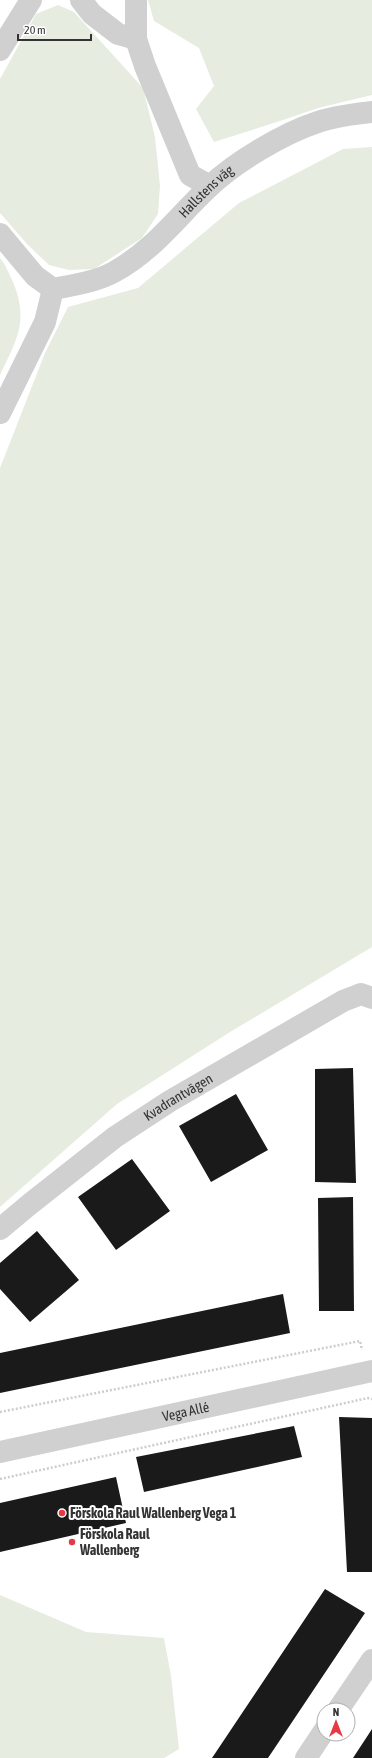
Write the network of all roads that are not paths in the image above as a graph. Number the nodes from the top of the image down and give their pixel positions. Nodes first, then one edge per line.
1 (31, 0) edge
2 (81, 0) edge
3 (136, 0) edge
4 (136, 39) junction
5 (0, 50) edge
6 (372, 112) edge
7 (210, 186) junction
8 (0, 234) edge
9 (53, 289) junction
10 (0, 413) edge
11 (372, 998) edge
12 (0, 1229) edge
13 (369, 1371) edge
14 (0, 1452) edge
15 (372, 1660) edge
16 (343, 1702) edge
17 (317, 1742) edge
18 (306, 1758) edge

1 - 5 street
2 - 4 street
3 - 4 street
4 - 7 street
6 - 7 street, Hallstens väg
7 - 9 street, Hallstens väg
8 - 9 street
9 - 10 street
11 - 12 street, Kvadrantvägen
13 - 14 street, Vega Allé
15 - 16 street
17 - 18 street

